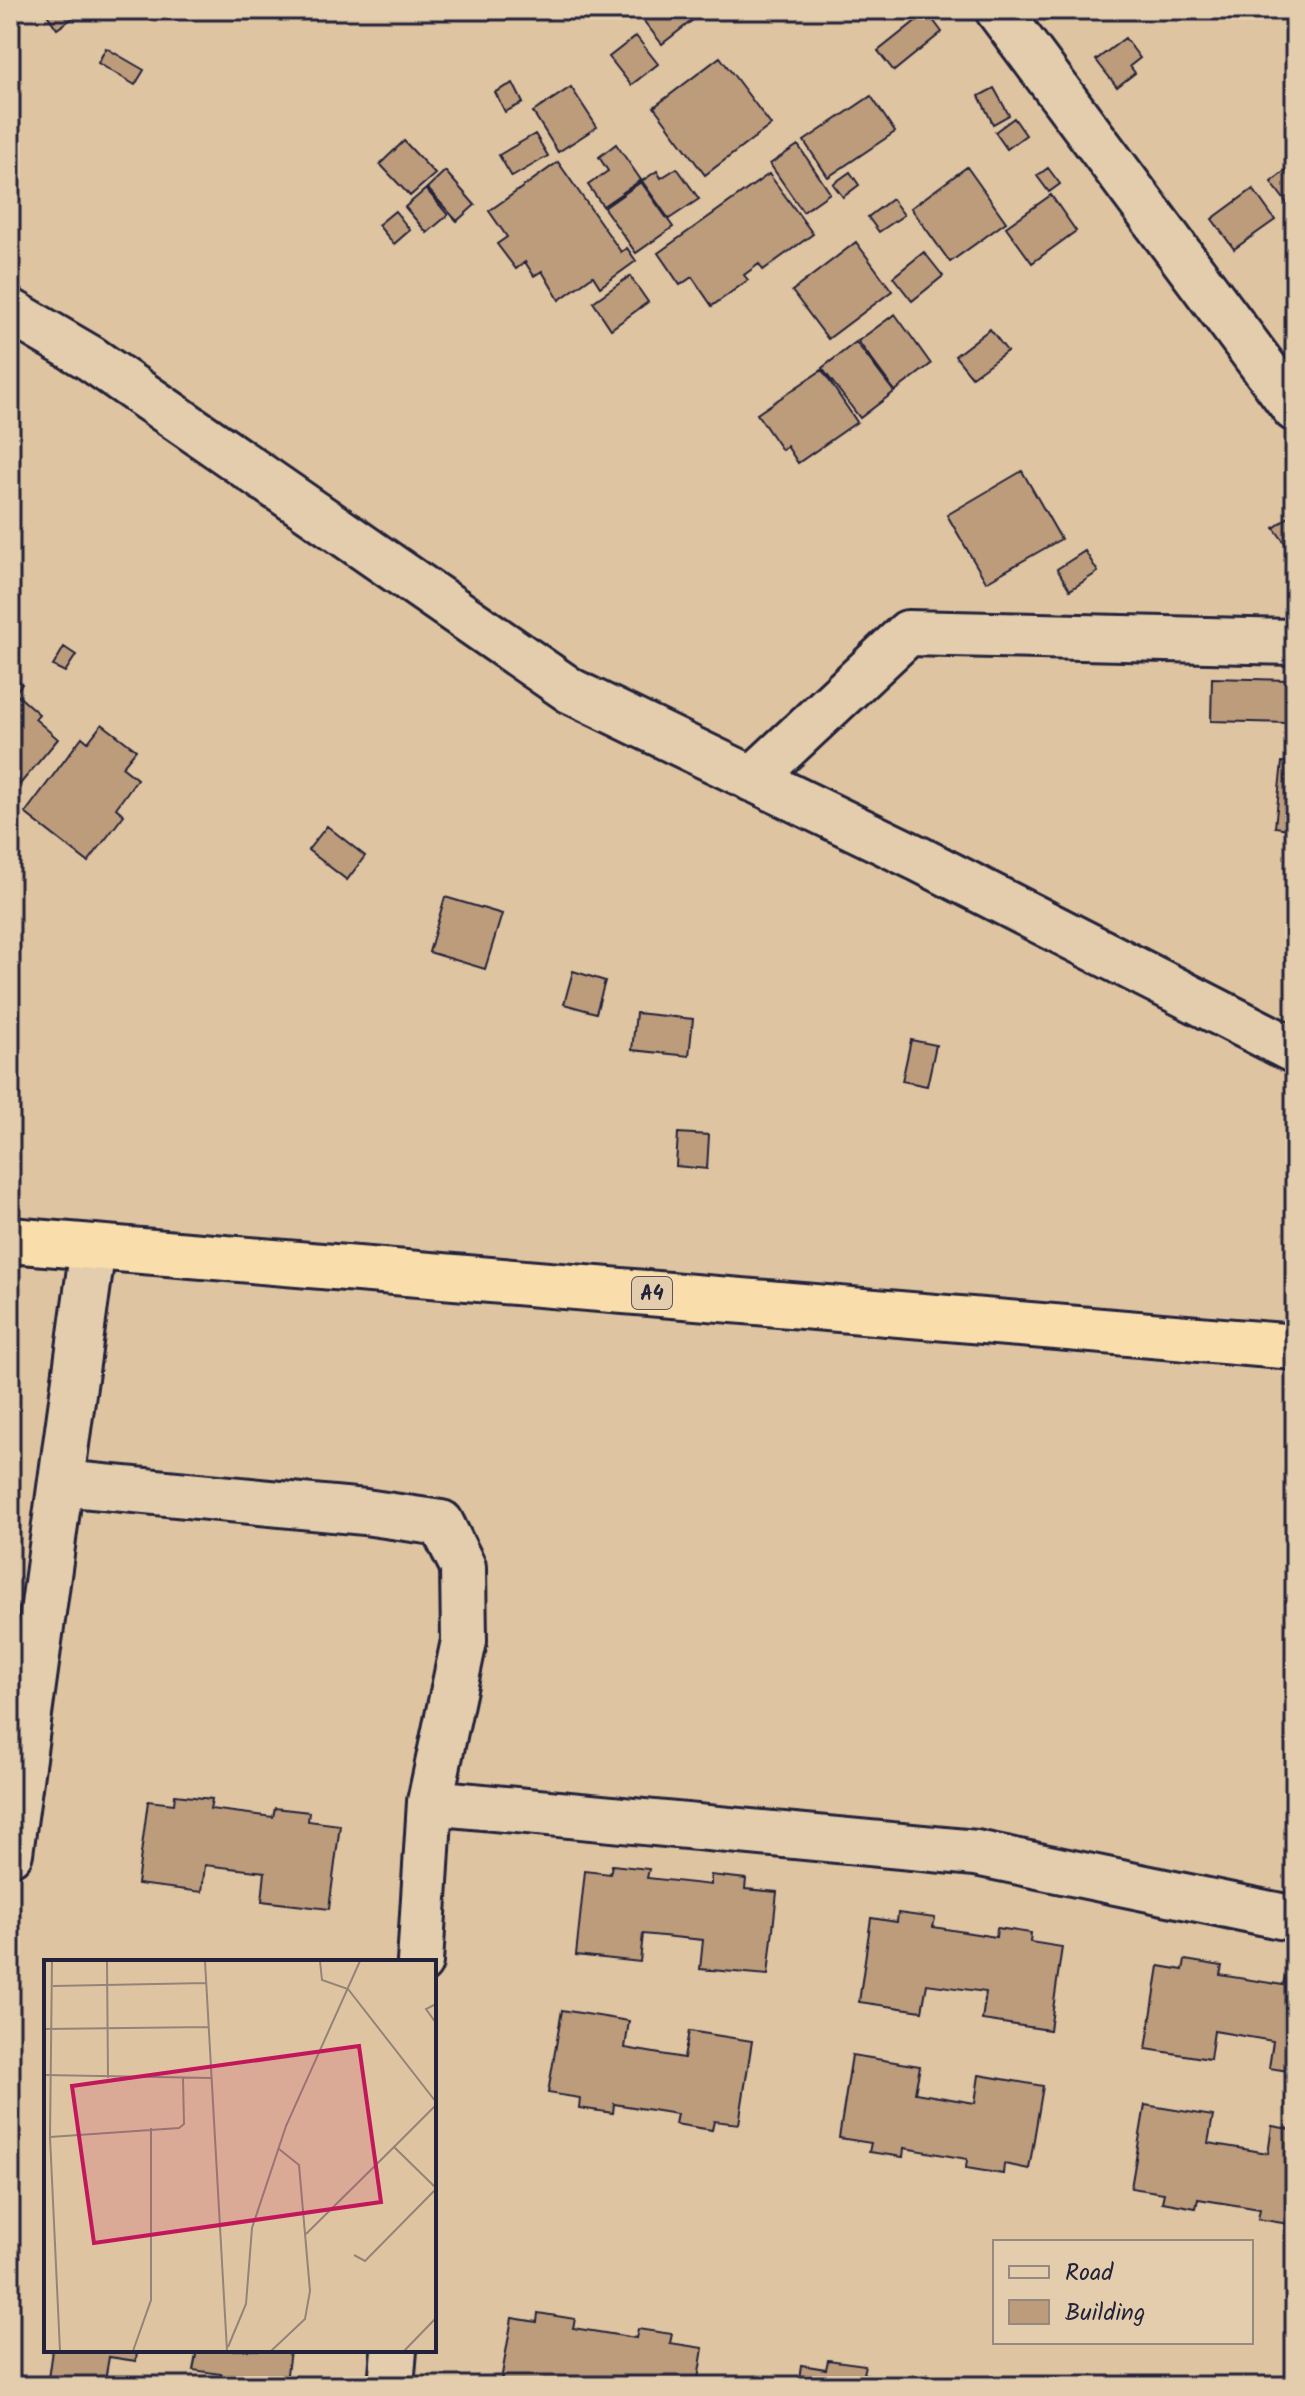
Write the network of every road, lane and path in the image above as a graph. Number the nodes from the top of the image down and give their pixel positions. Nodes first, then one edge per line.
1 (998, 10) edge
2 (10, 311) edge
3 (1295, 409) edge
4 (1295, 642) edge
5 (752, 779) junction
6 (1295, 1051) edge
7 (10, 1240) edge
8 (93, 1247) junction
9 (1295, 1347) edge
10 (61, 1483) junction
11 (430, 1802) junction
12 (10, 1853) edge
13 (1295, 1919) edge
14 (420, 1960) edge
15 (394, 2352) edge
16 (391, 2386) edge

1 - 3 street
2 - 5 street
4 - 5 street
5 - 6 street
7 - 8 highway, A4
8 - 9 highway, A4
8 - 10 street
10 - 11 street
10 - 12 street
11 - 13 street
11 - 14 street
15 - 16 street

